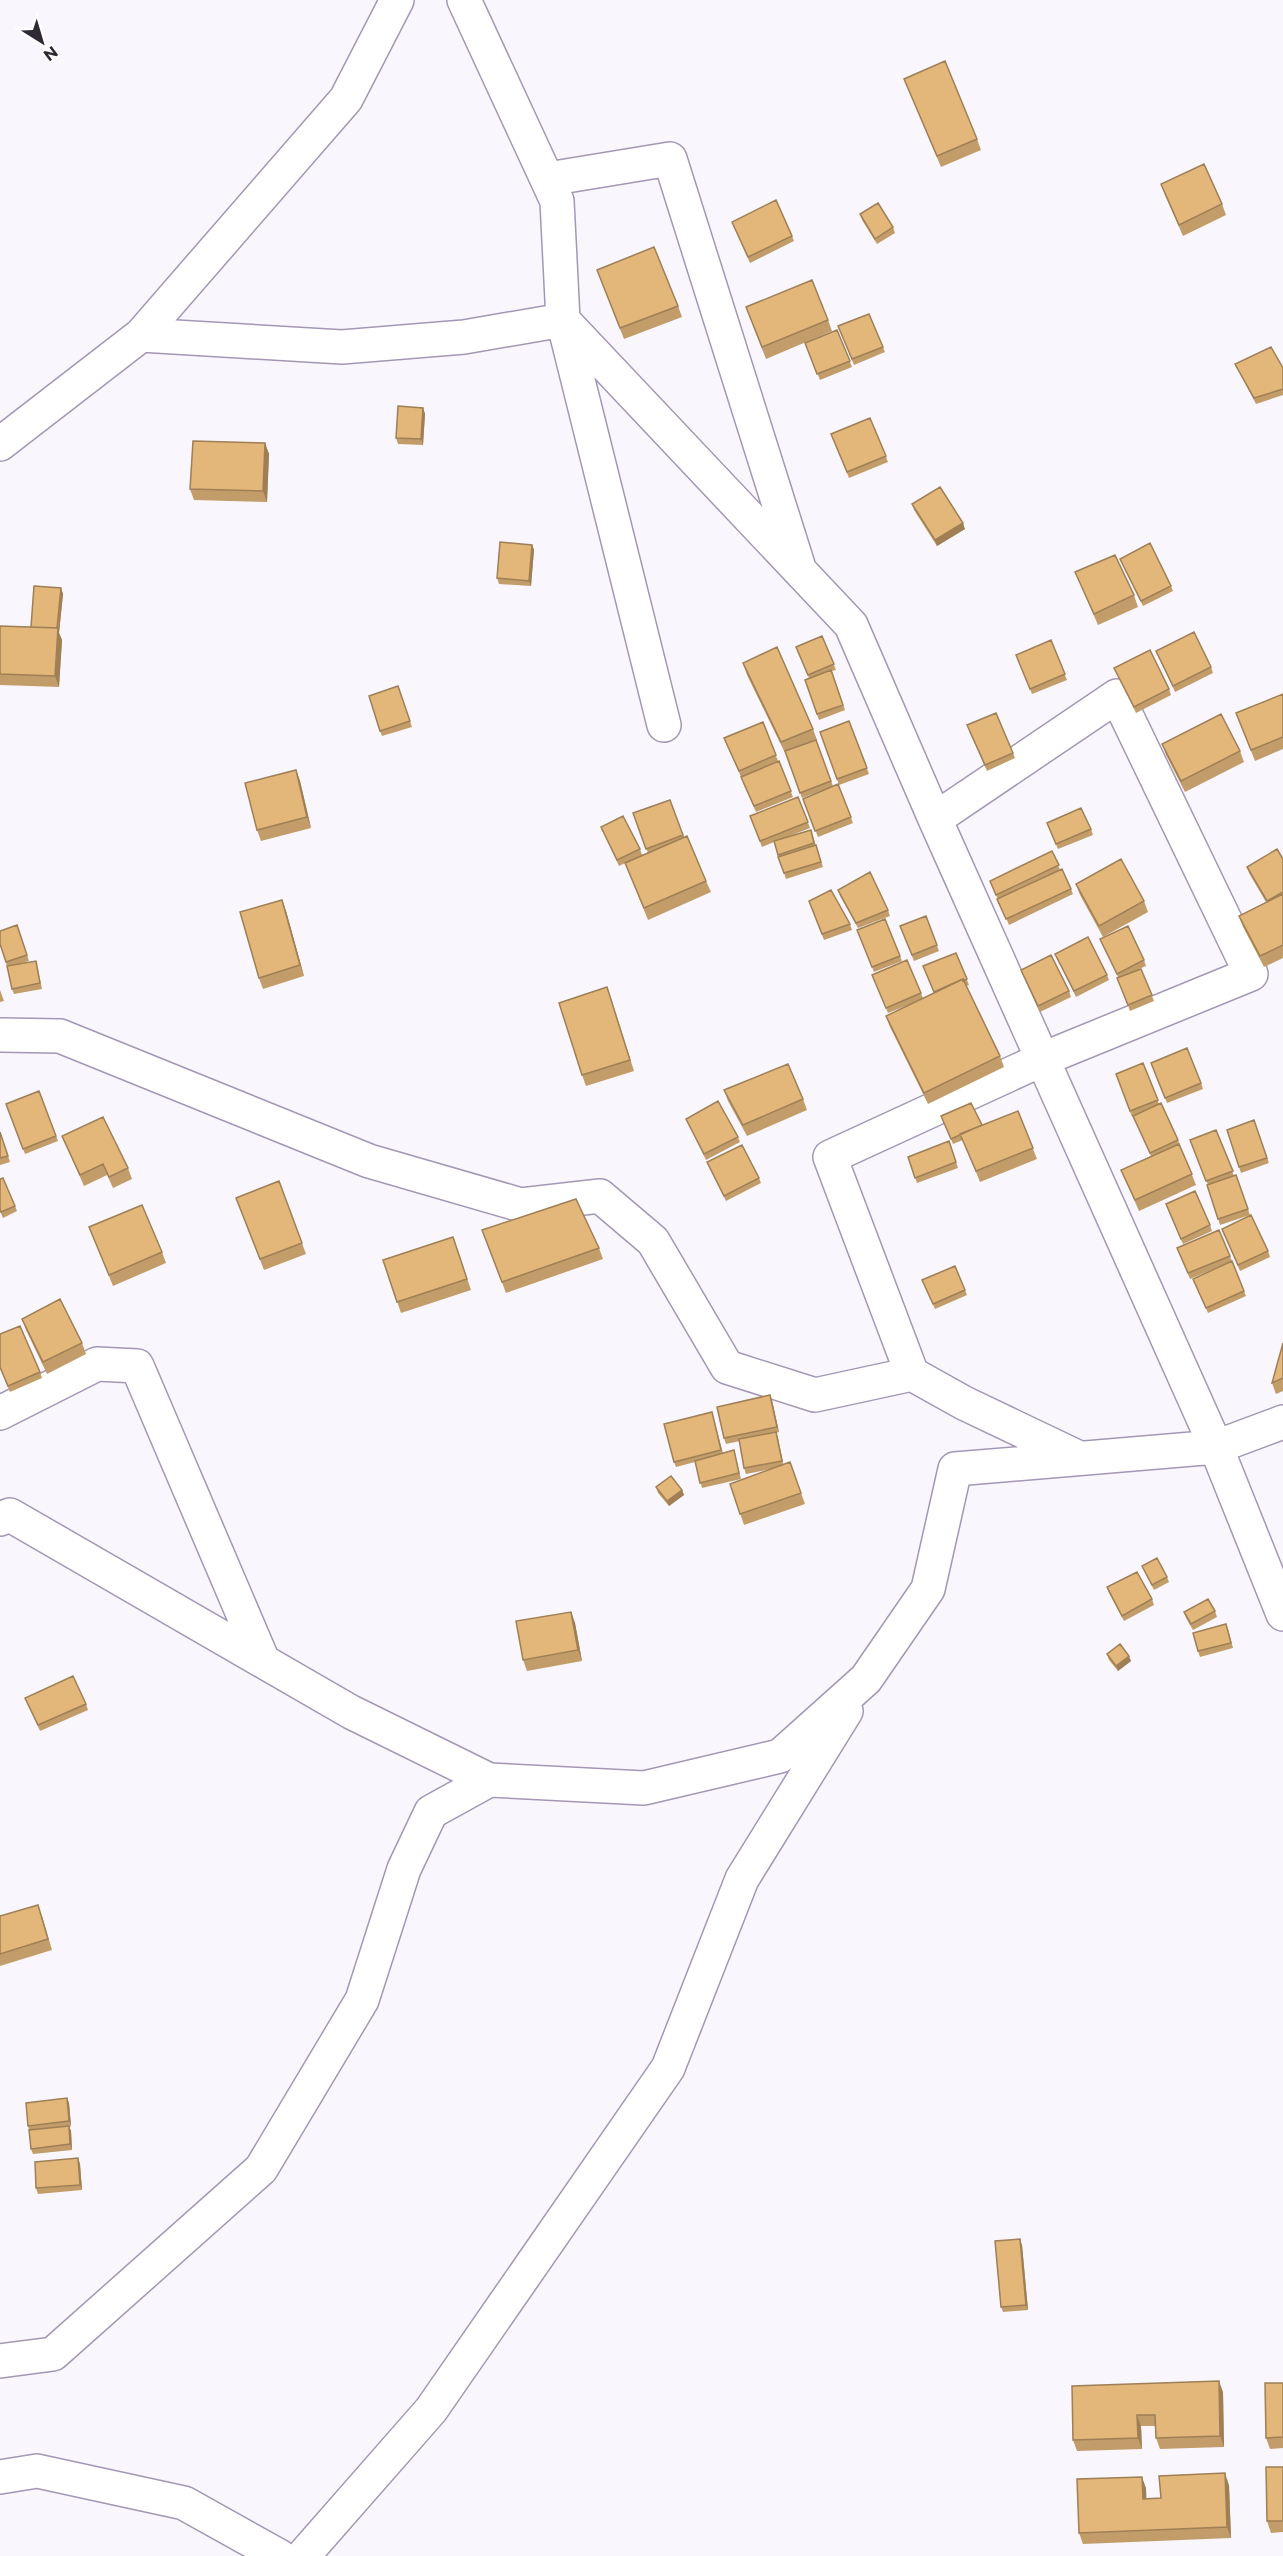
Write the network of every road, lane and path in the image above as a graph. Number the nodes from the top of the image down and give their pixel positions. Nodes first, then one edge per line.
1 (397, 0) edge
2 (464, 0) edge
3 (548, 179) junction
4 (563, 320) junction
5 (141, 335) junction
6 (0, 444) edge
7 (800, 572) junction
8 (664, 725) dead end
9 (935, 819) junction
10 (0, 1035) edge
11 (1043, 1059) junction
12 (912, 1374) junction
13 (0, 1413) edge
14 (1283, 1422) edge
15 (1216, 1447) junction
16 (1077, 1457) junction
17 (0, 1519) edge
18 (1283, 1614) edge
19 (263, 1661) junction
20 (866, 1679) junction
21 (489, 1780) junction
22 (0, 2361) edge
23 (0, 2477) edge
24 (279, 2556) edge
25 (303, 2556) edge

1 - 5 street
2 - 3 street
3 - 4 street
3 - 7 street
4 - 5 street
4 - 7 street
4 - 8 street
5 - 6 street
7 - 9 street
9 - 11 street
9 - 11 street
10 - 12 street
11 - 12 street
11 - 15 street
12 - 16 street
13 - 19 street
14 - 15 street
15 - 16 street
15 - 18 street
16 - 20 street
17 - 19 street
19 - 21 street
20 - 21 street
20 - 25 street
21 - 22 street
23 - 24 street

